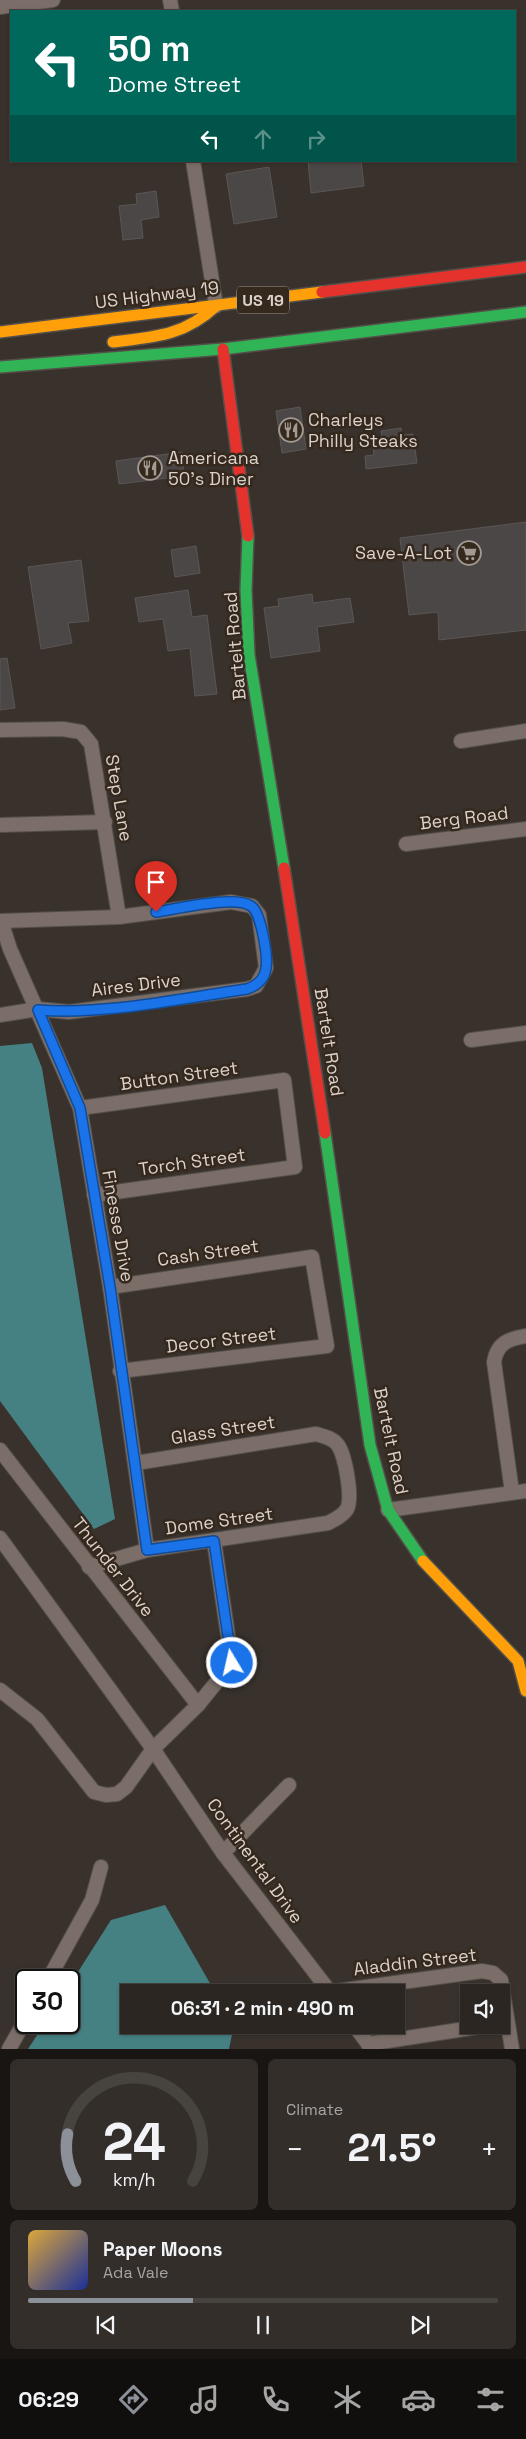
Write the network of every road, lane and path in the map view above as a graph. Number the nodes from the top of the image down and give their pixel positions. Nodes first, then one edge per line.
1 (53, 0) edge
2 (31, 1) edge
3 (0, 7) edge
4 (193, 162) edge
5 (526, 268) edge
6 (216, 306) junction
7 (526, 312) edge
8 (0, 332) edge
9 (98, 344) dead end
10 (223, 349) junction
11 (70, 350) dead end
12 (1, 367) edge
13 (0, 730) edge
14 (526, 731) edge
15 (462, 741) dead end
16 (105, 822) junction
17 (0, 824) edge
18 (526, 829) edge
19 (406, 844) dead end
20 (119, 917) junction
21 (1, 922) edge
22 (38, 1010) junction
23 (0, 1014) edge
24 (526, 1033) edge
25 (471, 1040) dead end
26 (80, 1108) junction
27 (295, 1167) joint
28 (94, 1195) junction
29 (110, 1287) junction
30 (526, 1336) edge
31 (327, 1346) joint
32 (120, 1371) junction
33 (0, 1450) edge
34 (136, 1463) junction
35 (519, 1492) edge
36 (388, 1510) junction
37 (328, 1523) joint
38 (0, 1538) edge
39 (214, 1541) junction
40 (147, 1550) junction
41 (89, 1567) junction
42 (522, 1661) edge
43 (0, 1690) edge
44 (526, 1691) edge
45 (198, 1705) junction
46 (153, 1749) junction
47 (289, 1785) dead end
48 (223, 1853) junction
49 (101, 1867) dead end
50 (54, 1969) edge
51 (324, 1984) edge
52 (388, 1984) edge
53 (501, 1984) edge
54 (460, 2031) edge
55 (18, 2034) edge
56 (361, 2034) edge
57 (507, 2034) edge
58 (370, 2047) edge
59 (9, 2049) edge
60 (512, 2049) edge

1 - 2 street
2 - 3 street
4 - 6 street
5 - 6 main road, US Highway 19 / US 19
6 - 8 main road, US Highway 19 / US 19
6 - 9 main road
7 - 10 main road
10 - 12 main road
10 - 36 main road, Bartelt Road
11 - 12 main road
13 - 16 street, Step Lane
14 - 15 street
16 - 17 street
16 - 20 street, Step Lane
18 - 19 street, Berg Road
20 - 21 street
20 - 22 street, Aires Drive
21 - 22 street, Finesse Drive
22 - 23 street, Aires Drive
22 - 26 street, Finesse Drive
24 - 25 street
26 - 27 street, Button Street
26 - 28 street, Finesse Drive
27 - 28 street, Torch Street
28 - 29 street, Finesse Drive
29 - 31 street, Cash Street
29 - 32 street, Finesse Drive
30 - 35 street
31 - 32 street, Decor Street
32 - 34 street, Finesse Drive
33 - 41 street, Thunder Drive
34 - 37 street, Glass Street
34 - 40 street, Finesse Drive
35 - 36 street
36 - 42 main road, Bartelt Road
37 - 39 street, Dome Street
38 - 46 street, Continental Drive
39 - 40 street, Dome Street
39 - 45 street
40 - 41 street, Dome Street
41 - 45 street, Thunder Drive
42 - 44 main road, Bartelt Road
43 - 46 street
45 - 46 street
46 - 48 street, Continental Drive
47 - 48 street
48 - 51 street, Continental Drive
49 - 50 street
52 - 53 street, Aladdin Street
54 - 58 street
55 - 59 street
56 - 58 street
57 - 60 street

